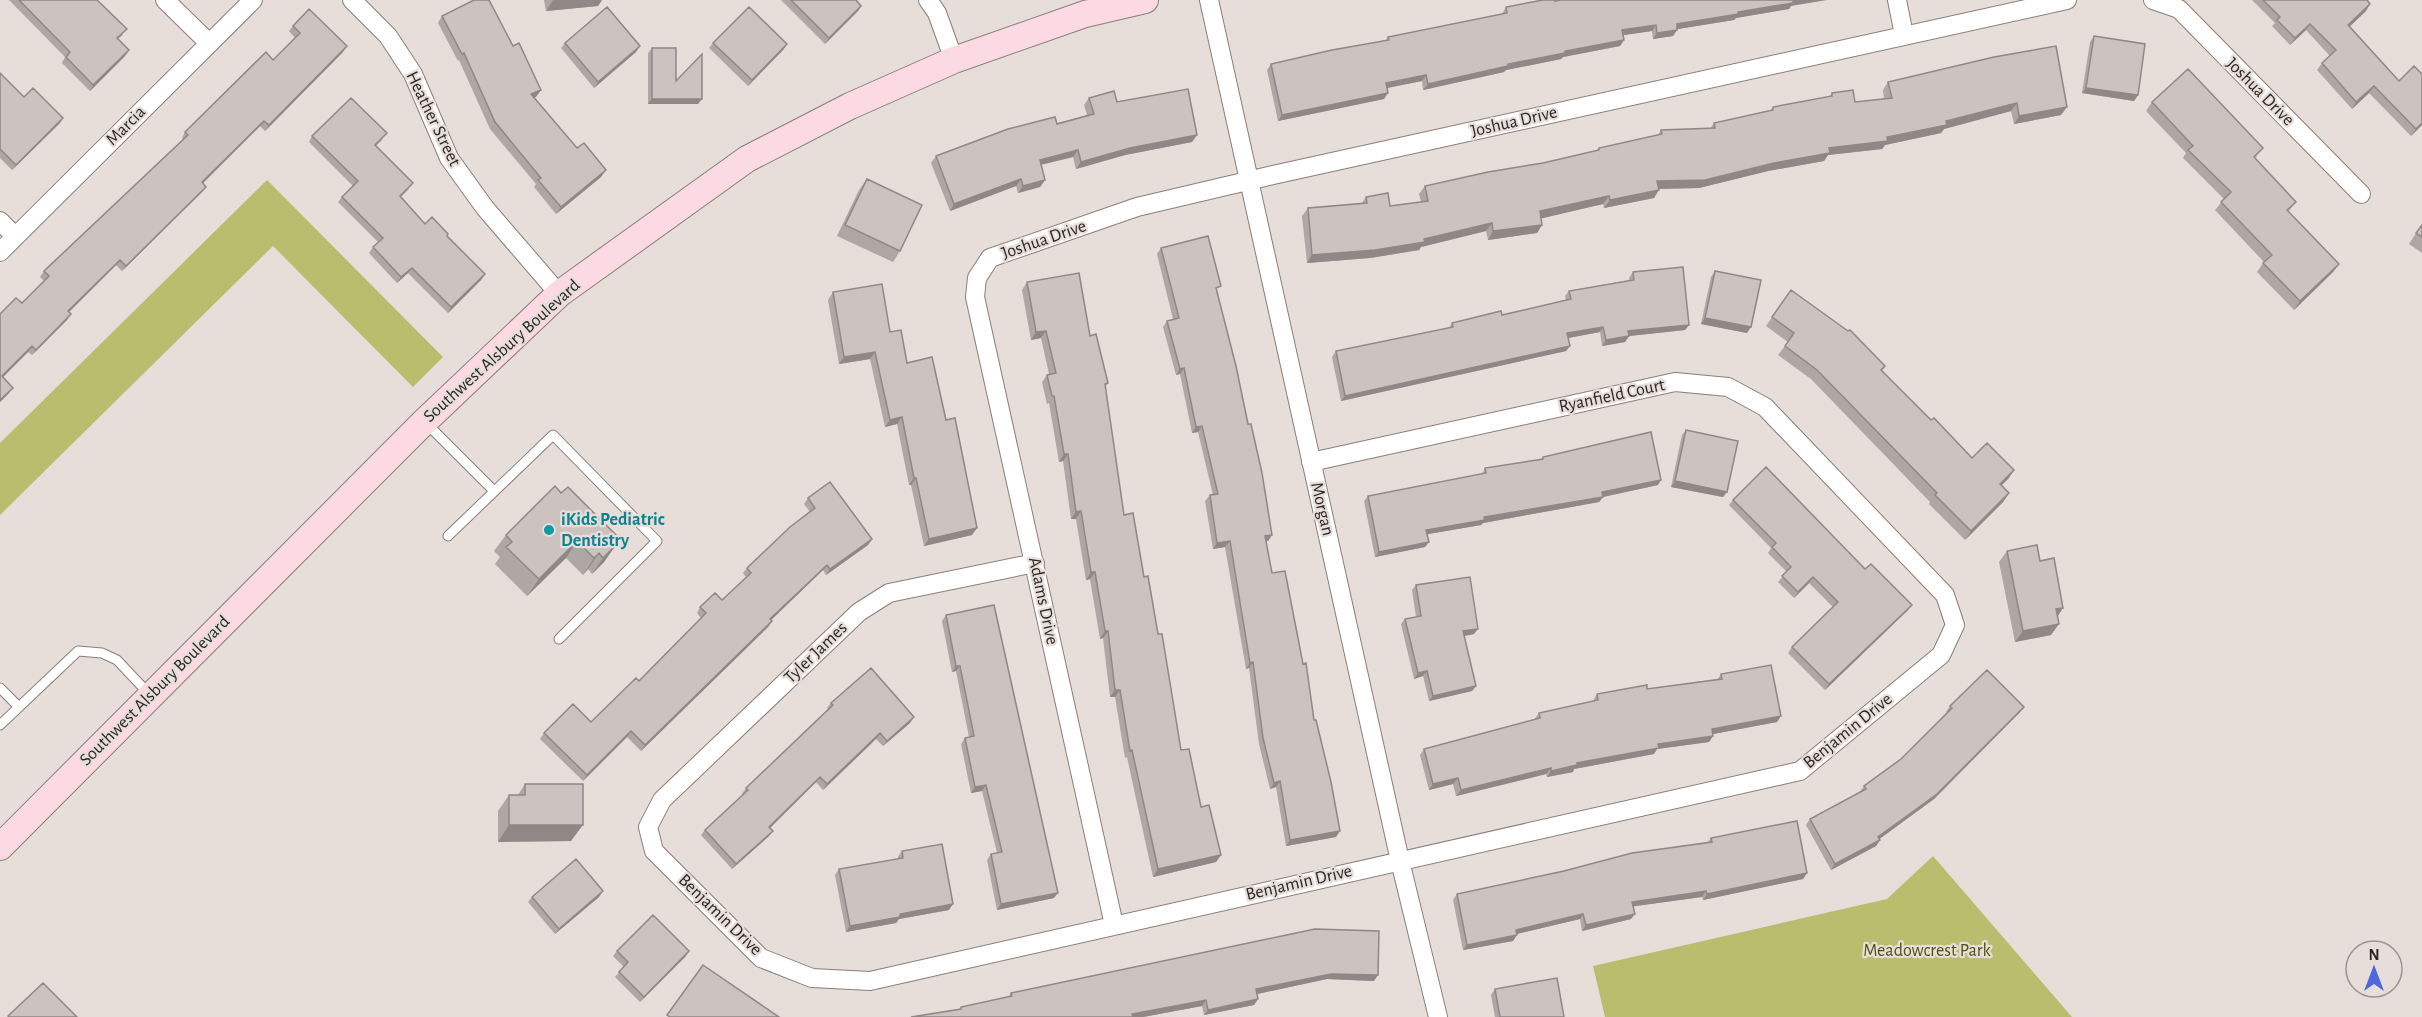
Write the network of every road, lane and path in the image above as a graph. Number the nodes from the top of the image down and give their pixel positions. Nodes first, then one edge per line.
1 (165, 0) edge
2 (253, 0) edge
3 (352, 0) edge
4 (928, 0) edge
5 (1145, 0) edge
6 (1209, 0) edge
7 (1897, 0) edge
8 (2067, 0) edge
9 (2153, 0) edge
10 (1904, 35) junction
11 (209, 43) junction
12 (954, 60) junction
13 (1248, 181) junction
14 (2361, 194) dead end
15 (0, 221) edge
16 (15, 236) junction
17 (0, 252) edge
18 (977, 278) joint
19 (560, 294) junction
20 (424, 422) junction
21 (1311, 462) junction
22 (494, 491) junction
23 (448, 536) dead end
24 (1035, 563) junction
25 (1955, 624) joint
26 (559, 639) dead end
27 (0, 688) edge
28 (150, 696) junction
29 (19, 707) junction
30 (0, 725) edge
31 (648, 826) joint
32 (0, 847) edge
33 (1400, 861) junction
34 (1114, 925) junction
35 (1438, 1017) edge

1 - 11 street
2 - 11 street, Marcia
3 - 19 street, Heather Street
4 - 12 street
5 - 12 main road, Southwest Alsbury Boulevard
6 - 13 street, Morgan
7 - 10 street
8 - 10 street, Joshua Drive
9 - 14 street, Joshua Drive
10 - 13 street, Joshua Drive
11 - 16 street, Marcia
12 - 19 main road, Southwest Alsbury Boulevard
13 - 18 street, Joshua Drive
13 - 21 street, Morgan
15 - 16 street
16 - 17 street, Marcia
18 - 24 street, Adams Drive
19 - 20 main road, Southwest Alsbury Boulevard
20 - 22 lane
20 - 28 main road, Southwest Alsbury Boulevard
21 - 25 street, Ryanfield Court
21 - 33 street, Morgan
22 - 23 lane
22 - 26 lane
24 - 31 street, Tyler James
24 - 34 street, Adams Drive
25 - 33 street, Benjamin Drive
27 - 29 lane
28 - 29 lane
28 - 32 main road, Southwest Alsbury Boulevard
29 - 30 lane
31 - 34 street, Benjamin Drive
33 - 34 street, Benjamin Drive
33 - 35 street, Morgan

